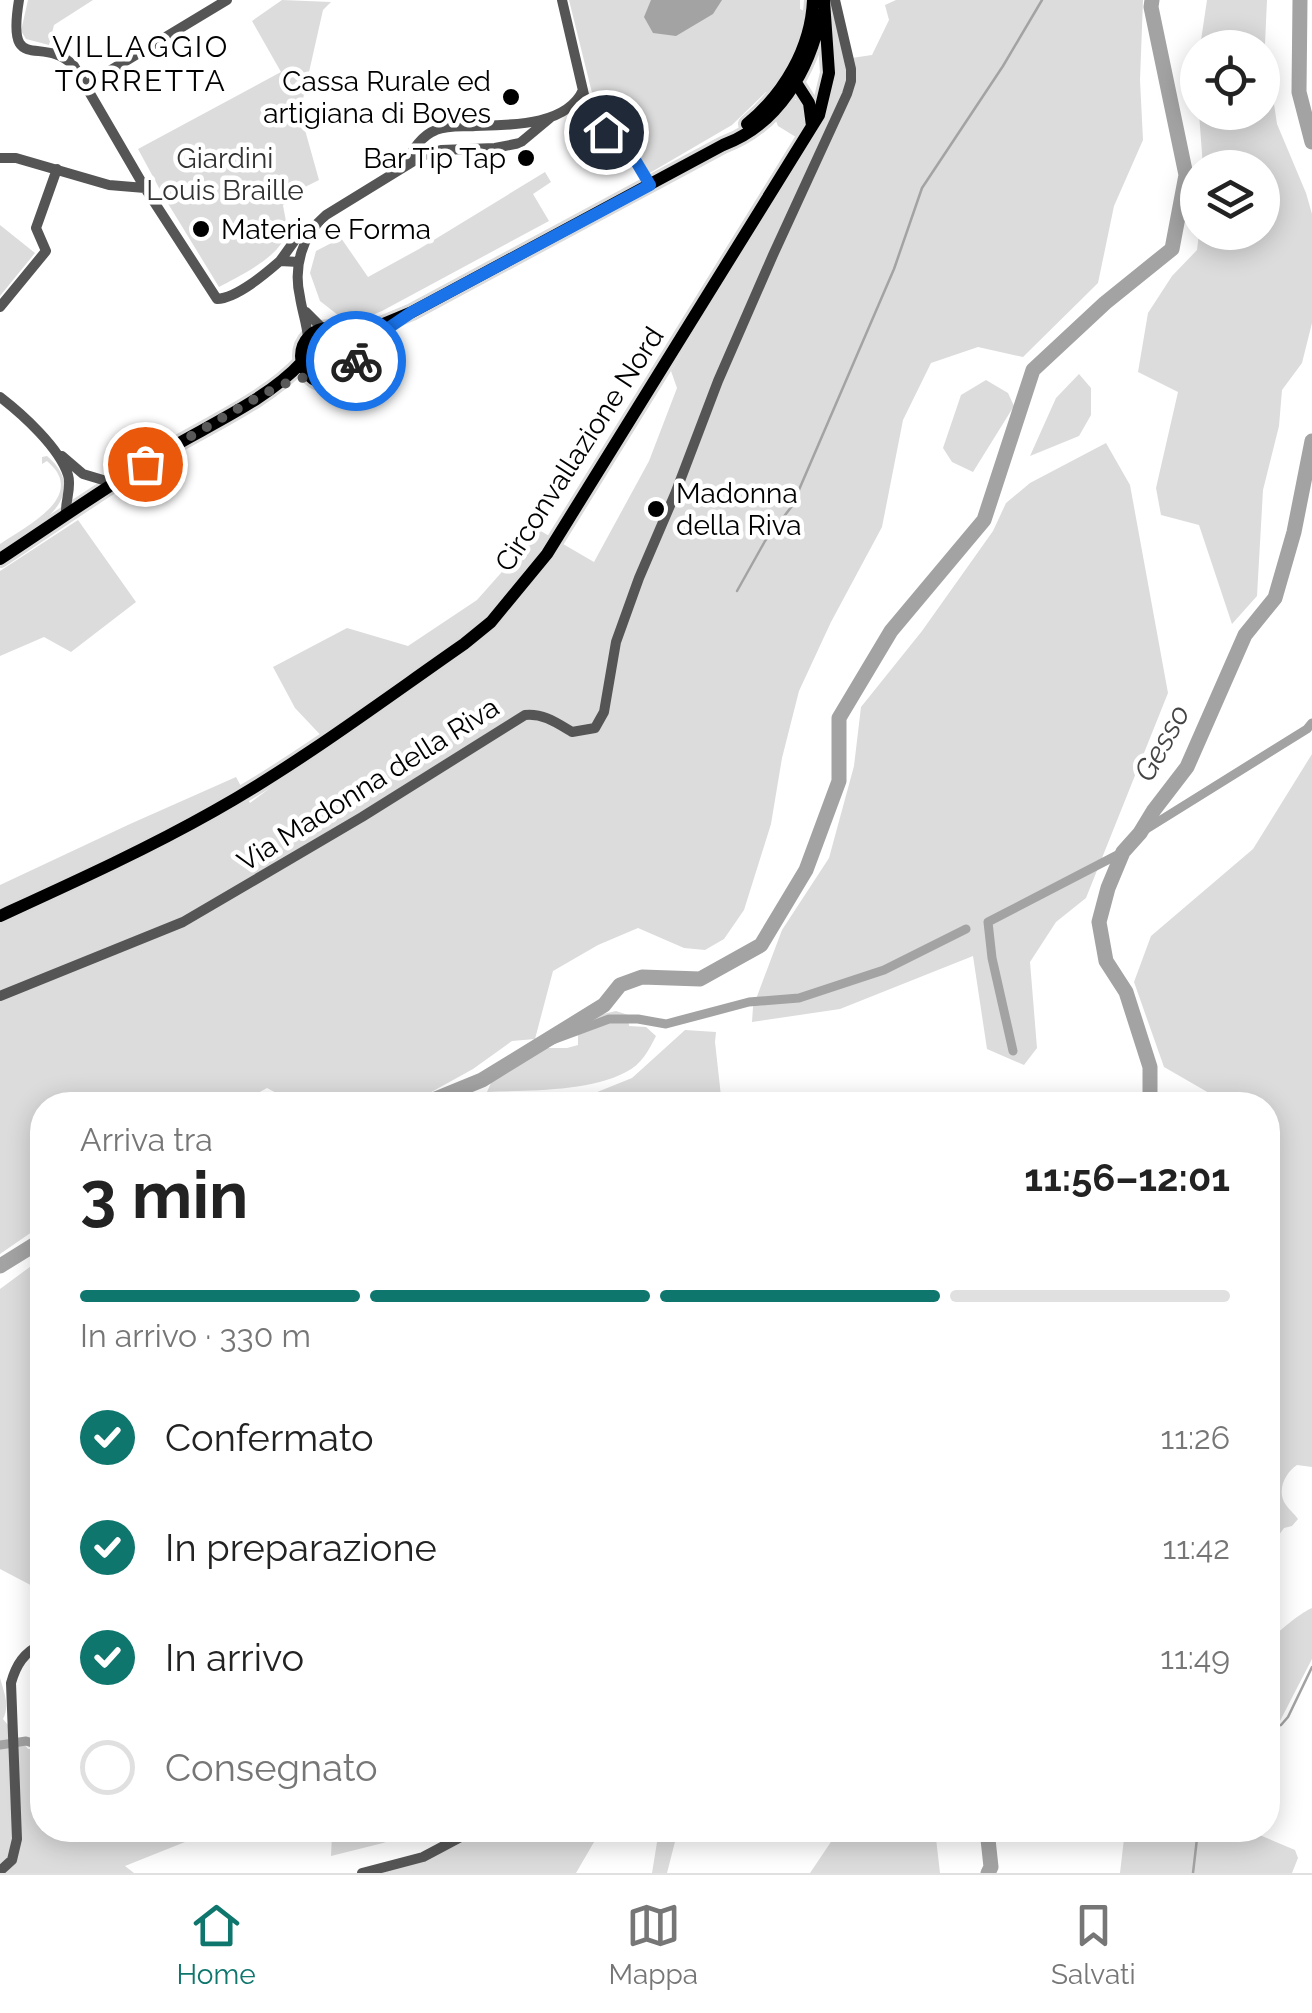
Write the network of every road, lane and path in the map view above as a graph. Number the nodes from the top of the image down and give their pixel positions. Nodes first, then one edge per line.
1 (18, 0) edge
2 (196, 0) edge
3 (227, 0) edge
4 (562, 0) edge
5 (813, 0) edge
6 (824, 0) edge
7 (835, 0) edge
8 (204, 14) junction
9 (797, 82) junction
10 (86, 85) junction
11 (827, 88) junction
12 (583, 90) junction
13 (566, 112) junction
14 (550, 118) junction
15 (594, 121) junction
16 (812, 126) junction
17 (0, 158) edge
18 (57, 169) junction
19 (402, 169) junction
20 (136, 172) junction
21 (109, 185) junction
22 (650, 185) junction
23 (145, 188) junction
24 (314, 224) junction
25 (280, 261) junction
26 (299, 262) junction
27 (298, 275) junction
28 (260, 277) junction
29 (0, 306) edge
30 (303, 310) junction
31 (323, 329) junction
32 (308, 338) junction
33 (352, 343) junction
34 (302, 362) junction
35 (310, 376) junction
36 (261, 395) junction
37 (0, 397) edge
38 (51, 448) junction
39 (84, 474) junction
40 (68, 476) junction
41 (113, 483) junction
42 (90, 498) junction
43 (66, 514) junction
44 (0, 558) edge
45 (0, 916) edge
46 (0, 996) edge
47 (30, 1651) edge
48 (453, 1842) edge
49 (0, 1871) edge
50 (362, 1873) edge

1 - 10 street
2 - 8 street
3 - 8 street
4 - 12 street
5 - 9 main road
6 - 9 main road
6 - 11 main road, Circonvallazione Nord
7 - 46 street, Via Madonna della Riva
8 - 10 street
9 - 11 main road
9 - 16 main road
9 - 22 main road
10 - 20 street
11 - 16 main road, Circonvallazione Nord
12 - 13 street
12 - 15 street
13 - 14 street
13 - 15 street
14 - 19 street
14 - 19 street
15 - 22 street
16 - 45 main road, Circonvallazione Nord
17 - 18 street
18 - 21 street
18 - 29 street
19 - 24 street
20 - 21 street
20 - 23 street
21 - 23 street
22 - 33 main road
23 - 28 street
24 - 25 street
24 - 26 street
25 - 26 street
25 - 28 street
26 - 27 street
27 - 28 street
27 - 30 street
30 - 31 street
30 - 32 street
31 - 32 main road
31 - 33 main road
32 - 34 main road
33 - 35 main road
34 - 35 main road
34 - 36 main road
35 - 36 main road
36 - 41 main road
37 - 38 street
38 - 39 street
38 - 40 street
39 - 41 street
39 - 42 street
40 - 42 street
40 - 43 street
41 - 42 main road
42 - 43 main road
43 - 44 main road
47 - 49 street
48 - 50 street

